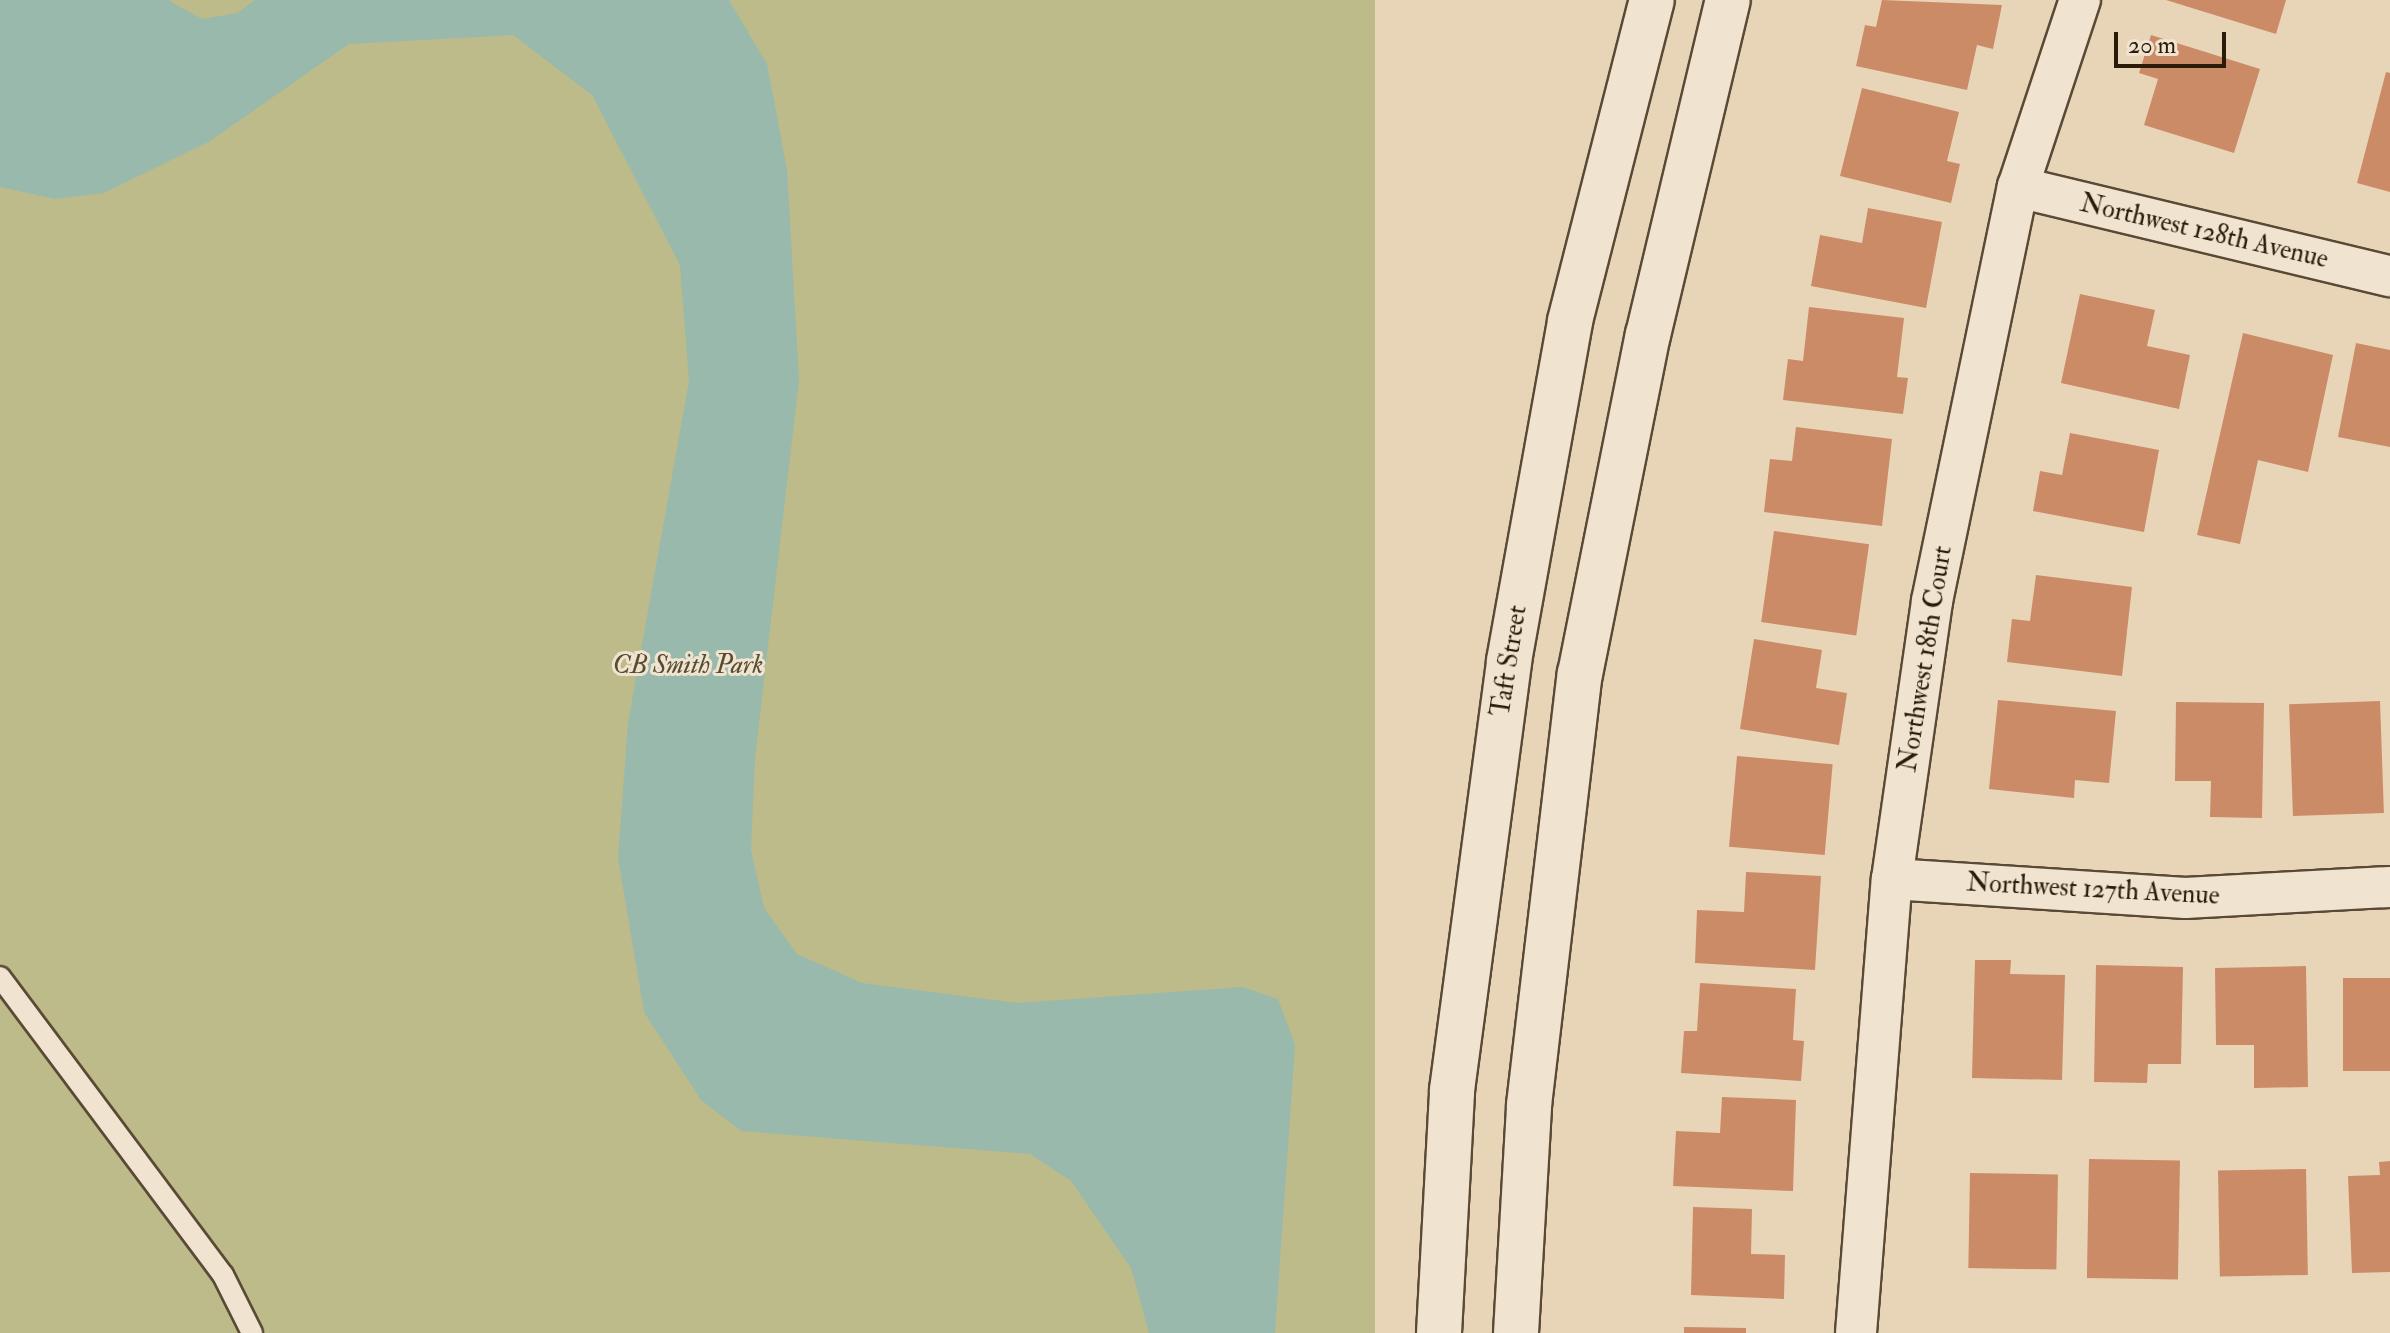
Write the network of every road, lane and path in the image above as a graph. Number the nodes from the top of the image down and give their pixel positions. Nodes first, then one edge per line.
1 (1652, 0) edge
2 (1728, 0) edge
3 (2080, 0) edge
4 (2018, 187) junction
5 (2390, 276) edge
6 (1892, 879) junction
7 (2390, 887) edge
8 (0, 977) edge
9 (252, 1333) edge
10 (1439, 1333) edge
11 (1516, 1333) edge
12 (1856, 1333) edge

1 - 10 street, Taft Street
2 - 11 street
3 - 4 street, Northwest 18th Court
4 - 5 street, Northwest 128th Avenue
4 - 6 street, Northwest 18th Court
6 - 7 street, Northwest 127th Avenue
6 - 12 street, Northwest 18th Court
8 - 9 lane

